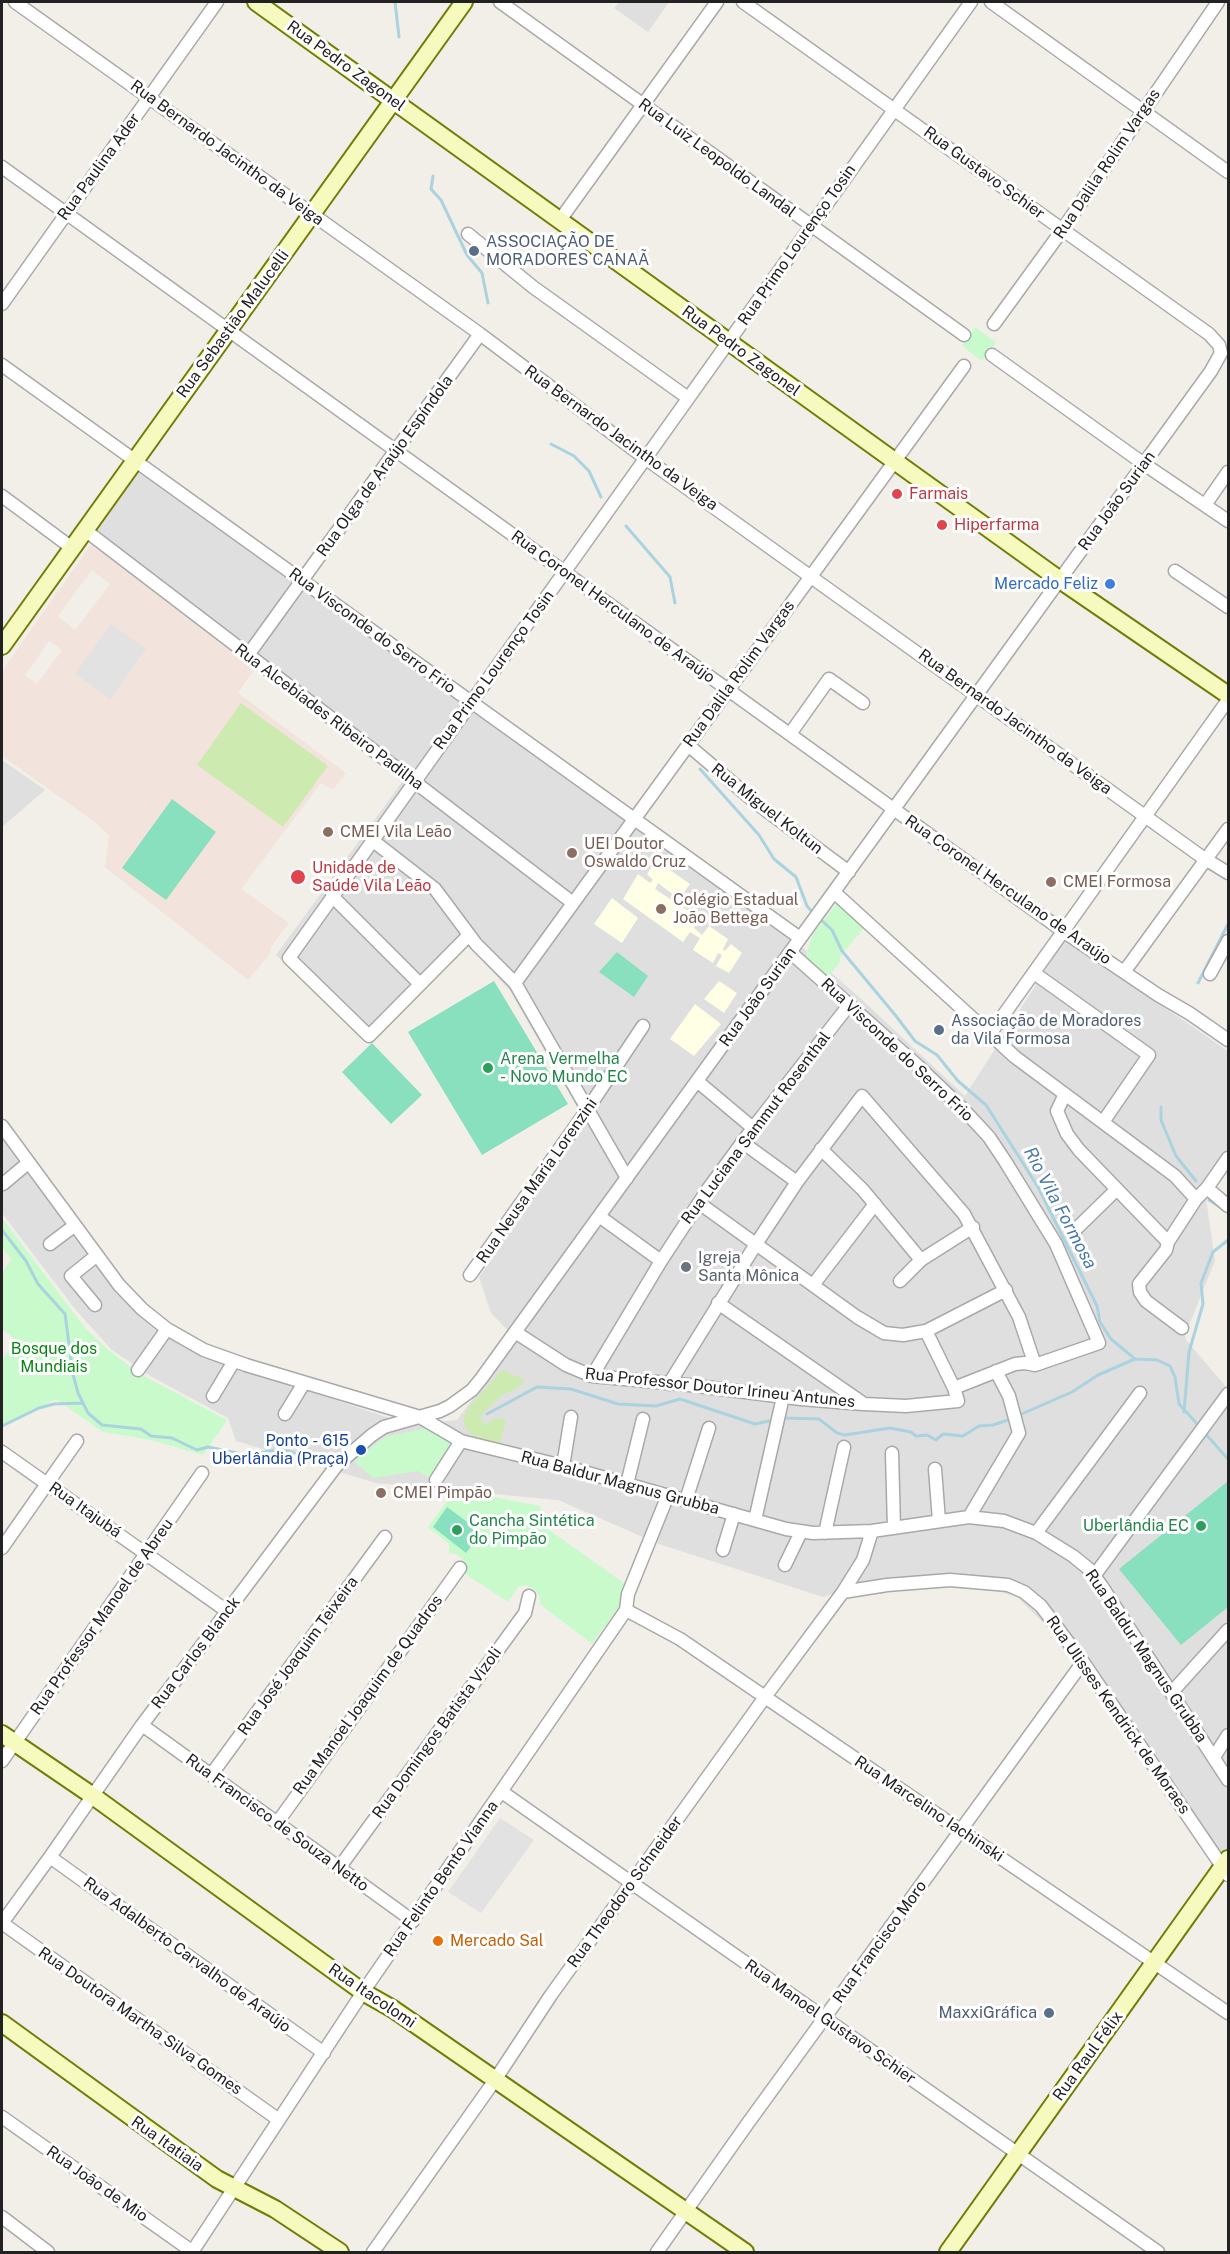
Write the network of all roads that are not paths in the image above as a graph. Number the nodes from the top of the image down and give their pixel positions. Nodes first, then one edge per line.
1 (15, 2) edge
2 (217, 2) edge
3 (256, 2) edge
4 (462, 2) edge
5 (500, 2) edge
6 (717, 2) edge
7 (743, 2) edge
8 (971, 2) edge
9 (991, 2) edge
10 (1218, 2) edge
11 (149, 98) junction
12 (393, 100) junction
13 (643, 104) junction
14 (894, 109) junction
15 (1143, 111) junction
16 (2, 167) edge
17 (1228, 172) edge
18 (66, 213) junction
19 (311, 214) junction
20 (560, 220) junction
21 (811, 225) junction
22 (1063, 229) junction
23 (468, 234) dead end
24 (2, 304) edge
25 (994, 324) dead end
26 (228, 330) junction
27 (480, 334) junction
28 (964, 335) dead end
29 (728, 342) junction
30 (1221, 349) joint
31 (992, 355) dead end
32 (2, 365) edge
33 (963, 366) dead end
34 (688, 398) junction
35 (395, 450) junction
36 (645, 458) junction
37 (135, 461) junction
38 (894, 461) junction
39 (1144, 464) junction
40 (1228, 472) edge
41 (2, 495) edge
42 (1205, 505) junction
43 (1228, 521) edge
44 (85, 530) junction
45 (72, 548) junction
46 (564, 572) junction
47 (1175, 572) dead end
48 (811, 576) junction
49 (302, 580) junction
50 (1060, 580) junction
51 (1228, 608) edge
52 (2, 646) edge
53 (248, 655) junction
54 (728, 690) junction
55 (976, 695) junction
56 (1228, 695) edge
57 (1228, 700) edge
58 (471, 702) junction
59 (863, 703) dead end
60 (790, 734) junction
61 (688, 745) junction
62 (414, 782) junction
63 (894, 809) junction
64 (1146, 816) junction
65 (634, 819) junction
66 (1228, 829) edge
67 (372, 840) junction
68 (1207, 860) junction
69 (849, 872) junction
70 (1228, 873) edge
71 (834, 892) junction
72 (332, 896) junction
73 (573, 903) junction
74 (1064, 931) junction
75 (468, 935) junction
76 (800, 938) junction
77 (1228, 941) edge
78 (790, 952) junction
79 (1124, 972) junction
80 (1034, 973) junction
81 (1210, 974) dead end
82 (515, 983) junction
83 (420, 984) junction
84 (849, 1005) junction
85 (643, 1026) dead end
86 (990, 1034) junction
87 (1228, 1040) edge
88 (697, 1081) junction
89 (1065, 1094) junction
90 (587, 1110) junction
91 (1103, 1122) junction
92 (2, 1126) edge
93 (753, 1128) junction
94 (742, 1142) junction
95 (821, 1149) junction
96 (1228, 1158) edge
97 (28, 1163) junction
98 (627, 1178) junction
99 (797, 1182) junction
100 (3, 1184) edge
101 (1117, 1189) junction
102 (1202, 1193) junction
103 (699, 1203) junction
104 (875, 1204) junction
105 (1228, 1206) edge
106 (599, 1216) junction
107 (74, 1226) junction
108 (973, 1227) junction
109 (1072, 1233) dead end
110 (1168, 1242) junction
111 (50, 1244) dead end
112 (756, 1244) junction
113 (96, 1257) junction
114 (921, 1260) junction
115 (660, 1261) junction
116 (470, 1275) dead end
117 (900, 1281) dead end
118 (813, 1285) junction
119 (1006, 1290) junction
120 (718, 1303) junction
121 (95, 1305) dead end
122 (1182, 1328) dead end
123 (167, 1329) junction
124 (926, 1331) junction
125 (515, 1332) junction
126 (234, 1361) junction
127 (1035, 1365) junction
128 (138, 1370) dead end
129 (996, 1371) junction
130 (592, 1376) junction
131 (304, 1383) junction
132 (669, 1384) junction
133 (954, 1388) junction
134 (1140, 1393) dead end
135 (1228, 1394) edge
136 (213, 1396) dead end
137 (783, 1397) junction
138 (864, 1404) junction
139 (285, 1414) dead end
140 (420, 1417) junction
141 (571, 1417) dead end
142 (642, 1419) dead end
143 (709, 1428) dead end
144 (77, 1441) dead end
145 (461, 1441) junction
146 (843, 1447) dead end
147 (2, 1452) edge
148 (892, 1453) dead end
149 (563, 1466) junction
150 (934, 1469) dead end
151 (202, 1473) dead end
152 (436, 1480) dead end
153 (47, 1484) junction
154 (627, 1484) junction
155 (668, 1495) junction
156 (686, 1500) junction
157 (734, 1514) junction
158 (969, 1518) junction
159 (755, 1520) junction
160 (939, 1521) junction
161 (894, 1528) junction
162 (872, 1531) junction
163 (801, 1532) junction
164 (825, 1533) junction
165 (1036, 1533) junction
166 (385, 1537) dead end
167 (2, 1548) edge
168 (723, 1550) dead end
169 (146, 1553) junction
170 (785, 1565) dead end
171 (460, 1568) dead end
172 (1094, 1576) junction
173 (843, 1592) junction
174 (529, 1596) dead end
175 (626, 1610) junction
176 (227, 1611) junction
177 (1228, 1630) edge
178 (1083, 1662) junction
179 (1172, 1692) junction
180 (765, 1697) junction
181 (142, 1725) junction
182 (1228, 1735) edge
183 (8, 1738) edge
184 (1214, 1757) junction
185 (2, 1761) edge
186 (211, 1775) junction
187 (1228, 1780) edge
188 (502, 1792) junction
189 (93, 1796) junction
190 (277, 1823) junction
191 (961, 1830) junction
192 (50, 1857) junction
193 (1227, 1867) edge
194 (339, 1868) junction
195 (632, 1883) junction
196 (413, 1921) junction
197 (2, 1923) edge
198 (1155, 1962) junction
199 (363, 1992) junction
200 (1228, 2013) edge
201 (824, 2018) junction
202 (2, 2023) edge
203 (324, 2053) junction
204 (495, 2080) junction
205 (2, 2117) edge
206 (279, 2120) junction
207 (1018, 2154) junction
208 (234, 2189) junction
209 (685, 2211) junction
210 (2, 2217) edge
211 (192, 2252) edge
212 (48, 2253) edge
213 (340, 2253) edge
214 (373, 2253) edge
215 (657, 2253) edge
216 (745, 2253) edge
217 (948, 2253) edge
218 (1158, 2253) edge

1 - 11 street, Rua Bernardo Jacintho da Veiga
2 - 11 street, Rua Paulina Ader
3 - 12 street, Rua Pedro Zagonel
4 - 12 street, Rua Sebastião Malucelli
5 - 13 street, Rua Luiz Leopoldo Landal
6 - 13 street
7 - 14 street, Rua Gustavo Schier
8 - 14 street, Rua Primo Lourenço Tosin
9 - 15 street
10 - 15 street, Rua Dalila Rolim Vargas
11 - 18 street, Rua Paulina Ader
11 - 19 street, Rua Bernardo Jacintho da Veiga
12 - 19 street, Rua Sebastião Malucelli
12 - 20 street, Rua Pedro Zagonel
13 - 20 street
13 - 21 street, Rua Luiz Leopoldo Landal
14 - 21 street, Rua Primo Lourenço Tosin
14 - 22 street, Rua Gustavo Schier
15 - 17 street
15 - 22 street, Rua Dalila Rolim Vargas
16 - 18 street, Rua Coronel Herculano de Araújo
18 - 24 street, Rua Paulina Ader
18 - 26 street, Rua Coronel Herculano de Araújo
19 - 26 street, Rua Sebastião Malucelli
19 - 27 street, Rua Bernardo Jacintho da Veiga
20 - 29 street, Rua Pedro Zagonel
21 - 28 street, Rua Luiz Leopoldo Landal
21 - 29 street, Rua Primo Lourenço Tosin
22 - 25 street, Rua Dalila Rolim Vargas
22 - 30 street, Rua Gustavo Schier
23 - 34 street
26 - 35 street, Rua Coronel Herculano de Araújo
26 - 37 street, Rua Sebastião Malucelli
27 - 35 street, Rua Olga de Araújo Espíndola
27 - 36 street, Rua Bernardo Jacintho da Veiga
29 - 34 street, Rua Primo Lourenço Tosin
29 - 38 street, Rua Pedro Zagonel
30 - 39 street, Rua João Surian
31 - 39 street
32 - 37 street, Rua Visconde do Serro Frio
33 - 38 street, Rua Dalila Rolim Vargas
34 - 36 street, Rua Primo Lourenço Tosin
35 - 46 street, Rua Coronel Herculano de Araújo
35 - 49 street, Rua Olga de Araújo Espíndola
36 - 46 street, Rua Primo Lourenço Tosin
36 - 48 street, Rua Bernardo Jacintho da Veiga
37 - 44 street, Rua Sebastião Malucelli
37 - 49 street, Rua Visconde do Serro Frio
38 - 48 street, Rua Dalila Rolim Vargas
38 - 50 street, Rua Pedro Zagonel
39 - 42 street
39 - 50 street, Rua João Surian
40 - 42 street
41 - 45 street
42 - 43 street
44 - 45 street, Rua Sebastião Malucelli
44 - 53 street, Rua Alcebíades Ribeiro Padilha
45 - 52 street, Rua Sebastião Malucelli
46 - 54 street, Rua Coronel Herculano de Araújo
46 - 58 street, Rua Primo Lourenço Tosin
47 - 51 street
48 - 54 street, Rua Dalila Rolim Vargas
48 - 55 street, Rua Bernardo Jacintho da Veiga
49 - 53 street, Rua Olga de Araújo Espíndola
49 - 58 street, Rua Visconde do Serro Frio
50 - 55 street, Rua João Surian
50 - 56 street, Rua Pedro Zagonel
53 - 62 street, Rua Alcebíades Ribeiro Padilha
54 - 60 street, Rua Coronel Herculano de Araújo
54 - 61 street, Rua Dalila Rolim Vargas
55 - 63 street, Rua João Surian
55 - 64 street, Rua Bernardo Jacintho da Veiga
57 - 64 street
58 - 62 street, Rua Primo Lourenço Tosin
58 - 65 street, Rua Visconde do Serro Frio
59 - 60 street
60 - 63 street, Rua Coronel Herculano de Araújo
61 - 65 street, Rua Dalila Rolim Vargas
61 - 69 street, Rua Miguel Koltun
62 - 67 street, Rua Primo Lourenço Tosin
62 - 73 street, Rua Alcebíades Ribeiro Padilha
63 - 69 street, Rua João Surian
63 - 74 street, Rua Coronel Herculano de Araújo
64 - 68 street, Rua Bernardo Jacintho da Veiga
64 - 74 street
65 - 73 street, Rua Dalila Rolim Vargas
65 - 76 street, Rua Visconde do Serro Frio
66 - 68 street
67 - 72 street, Rua Primo Lourenço Tosin
67 - 75 street
68 - 70 street, Rua Bernardo Jacintho da Veiga
68 - 79 street
69 - 71 street, Rua João Surian
71 - 76 street, Rua João Surian
71 - 86 street
72 - 83 street
72 - 83 street, Rua Primo Lourenço Tosin
73 - 82 street, Rua Dalila Rolim Vargas
74 - 79 street, Rua Coronel Herculano de Araújo
74 - 80 street
75 - 82 street
75 - 83 street
76 - 78 street, Rua João Surian
77 - 81 street
78 - 84 street, Rua Visconde do Serro Frio
78 - 88 street, Rua João Surian
79 - 87 street, Rua Coronel Herculano de Araújo
80 - 86 street
80 - 91 street
82 - 90 street
84 - 93 street, Rua Luciana Sammut Rosenthal
84 - 127 street, Rua Visconde do Serro Frio
85 - 90 street, Rua Neusa Maria Lorenzini
86 - 89 street
88 - 93 street
88 - 98 street, Rua João Surian
89 - 91 street
89 - 101 street
90 - 98 street
90 - 116 street, Rua Neusa Maria Lorenzini
91 - 102 street
92 - 97 street, Rua Baldur Magnus Grubba
93 - 94 street, Rua Luciana Sammut Rosenthal
94 - 99 street
94 - 103 street, Rua Luciana Sammut Rosenthal
95 - 99 street
95 - 104 street
95 - 108 street
96 - 102 street
97 - 100 street
97 - 107 street, Rua Baldur Magnus Grubba
98 - 106 street, Rua João Surian
99 - 112 street
101 - 109 street
101 - 110 street
102 - 105 street
102 - 110 street
103 - 112 street
103 - 115 street, Rua Luciana Sammut Rosenthal
104 - 114 street
104 - 118 street
106 - 115 street
106 - 125 street, Rua João Surian
107 - 111 street
107 - 113 street, Rua Baldur Magnus Grubba
108 - 114 street
108 - 119 street
110 - 122 street
112 - 118 street
112 - 120 street
113 - 121 street
113 - 123 street, Rua Baldur Magnus Grubba
114 - 117 street
115 - 130 street, Rua Luciana Sammut Rosenthal
118 - 124 street
119 - 124 street
119 - 127 street
120 - 132 street
120 - 138 street
123 - 126 street, Rua Baldur Magnus Grubba
123 - 128 street
124 - 133 street
125 - 130 street, Rua Professor Doutor Irineu Antunes
125 - 140 street, Rua João Surian
126 - 131 street, Rua Baldur Magnus Grubba
126 - 136 street
127 - 129 street
129 - 133 street
129 - 158 street
130 - 132 street, Rua Professor Doutor Irineu Antunes
131 - 139 street
131 - 140 street, Rua Baldur Magnus Grubba
132 - 137 street, Rua Professor Doutor Irineu Antunes
133 - 138 street, Rua Professor Doutor Irineu Antunes
134 - 165 street
135 - 172 street
137 - 138 street, Rua Professor Doutor Irineu Antunes
137 - 159 street
140 - 145 street, Rua Baldur Magnus Grubba
140 - 176 street, Rua Carlos Blanck
141 - 149 street
142 - 154 street
143 - 156 street
144 - 153 street
145 - 149 street, Rua Baldur Magnus Grubba
145 - 152 street
146 - 164 street
147 - 153 street, Rua Itajubá
148 - 161 street
149 - 154 street, Rua Baldur Magnus Grubba
150 - 160 street
151 - 169 street, Rua Professor Manoel de Abreu
153 - 167 street
153 - 169 street, Rua Itajubá
154 - 155 street, Rua Baldur Magnus Grubba
155 - 156 street, Rua Baldur Magnus Grubba
155 - 175 street, Rua Felinto Bento Vianna
156 - 157 street, Rua Baldur Magnus Grubba
157 - 159 street, Rua Baldur Magnus Grubba
157 - 168 street
158 - 160 street, Rua Baldur Magnus Grubba
158 - 165 street, Rua Baldur Magnus Grubba
159 - 163 street, Rua Baldur Magnus Grubba
160 - 161 street, Rua Baldur Magnus Grubba
161 - 162 street, Rua Baldur Magnus Grubba
162 - 164 street, Rua Baldur Magnus Grubba
162 - 173 street, Rua Theodoro Schneider
163 - 164 street, Rua Baldur Magnus Grubba
163 - 170 street
165 - 172 street, Rua Baldur Magnus Grubba
166 - 186 street, Rua José Joaquim Teixeira
169 - 176 street, Rua Itajubá
169 - 183 street, Rua Professor Manoel de Abreu
171 - 190 street, Rua Manoel Joaquim de Quadros
172 - 179 street, Rua Baldur Magnus Grubba
173 - 178 street, Rua Ulisses Kendrick de Moraes
173 - 180 street, Rua Theodoro Schneider
174 - 194 street, Rua Domingos Batista Vizoli
175 - 180 street, Rua Marcelino Iachinski
175 - 188 street, Rua Felinto Bento Vianna
176 - 181 street, Rua Carlos Blanck
177 - 179 street
178 - 191 street, Rua Francisco Moro
178 - 193 street, Rua Ulisses Kendrick de Moraes
179 - 184 street, Rua Baldur Magnus Grubba
180 - 191 street, Rua Marcelino Iachinski
180 - 195 street, Rua Theodoro Schneider
181 - 186 street, Rua Francisco de Souza Netto
181 - 189 street, Rua Carlos Blanck
182 - 184 street
183 - 185 street, Rua Professor Manoel de Abreu
183 - 189 street, Rua Itacolomi
184 - 187 street, Rua Baldur Magnus Grubba
186 - 190 street, Rua Francisco de Souza Netto
188 - 195 street, Rua Manoel Gustavo Schier
188 - 196 street, Rua Felinto Bento Vianna
189 - 192 street, Rua Carlos Blanck
189 - 199 street, Rua Itacolomi
190 - 194 street, Rua Francisco de Souza Netto
191 - 198 street, Rua Marcelino Iachinski
191 - 201 street, Rua Francisco Moro
192 - 197 street, Rua Carlos Blanck
192 - 203 street, Rua Adalberto Carvalho de Araújo
193 - 198 street, Rua Raul Félix
194 - 196 street, Rua Francisco de Souza Netto
195 - 201 street, Rua Manoel Gustavo Schier
195 - 204 street, Rua Theodoro Schneider
196 - 199 street, Rua Felinto Bento Vianna
197 - 206 street, Rua Doutora Martha Silva Gomes
198 - 200 street, Rua Marcelino Iachinski
198 - 207 street, Rua Raul Félix
199 - 203 street, Rua Felinto Bento Vianna
199 - 204 street, Rua Itacolomi
201 - 207 street, Rua Manoel Gustavo Schier
201 - 209 street, Rua Francisco Moro
202 - 208 street, Rua Itatiaia
203 - 206 street, Rua Felinto Bento Vianna
204 - 209 street, Rua Itacolomi
204 - 214 street, Rua Theodoro Schneider
205 - 211 street, Rua João de Mio
206 - 208 street, Rua Felinto Bento Vianna
207 - 217 street, Rua Raul Félix
207 - 218 street, Rua Manoel Gustavo Schier
208 - 211 street, Rua Felinto Bento Vianna
208 - 213 street, Rua Itatiaia
209 - 215 street, Rua Francisco Moro
209 - 216 street, Rua Itacolomi
210 - 212 street

